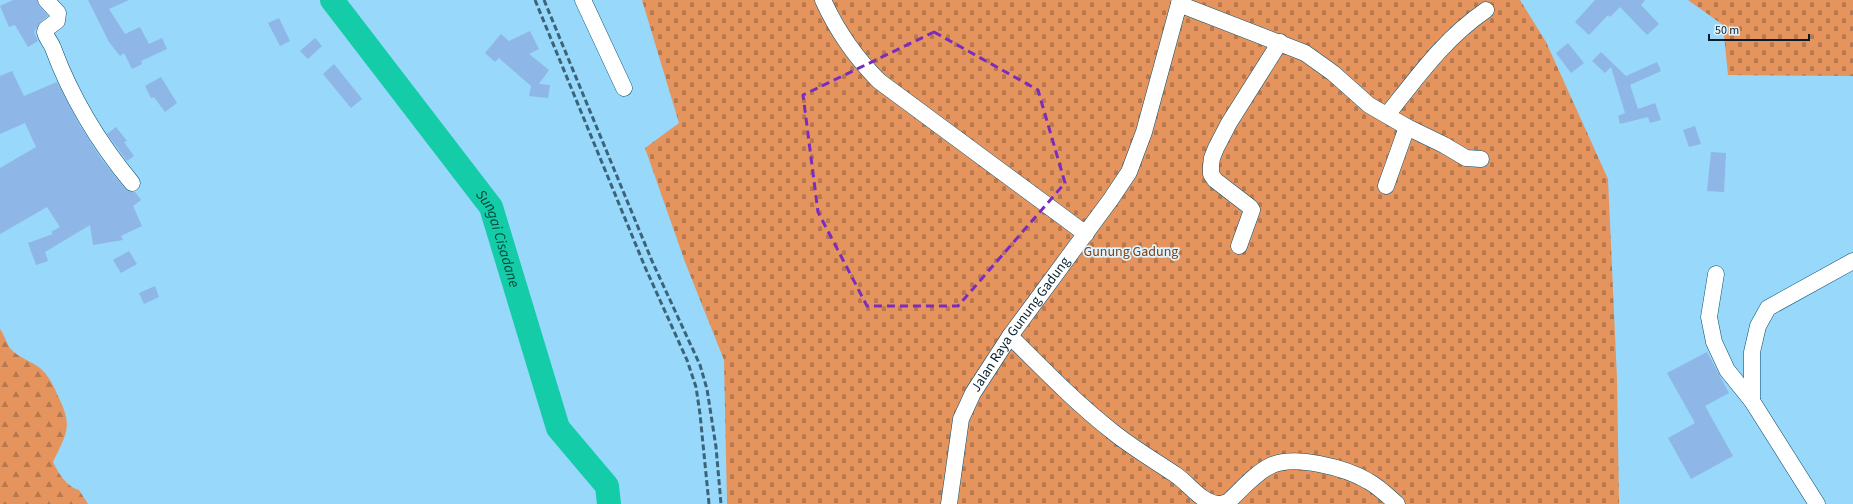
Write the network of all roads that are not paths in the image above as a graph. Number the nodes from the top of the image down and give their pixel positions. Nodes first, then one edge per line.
1 (46, 0) edge
2 (583, 0) edge
3 (823, 0) edge
4 (1179, 2) edge
5 (1486, 10) dead end
6 (1280, 42) junction
7 (624, 88) dead end
8 (1387, 115) junction
9 (1407, 127) junction
10 (1481, 159) dead end
11 (132, 183) dead end
12 (1386, 186) dead end
13 (1086, 234) junction
14 (1239, 246) dead end
15 (1853, 261) edge
16 (1716, 274) dead end
17 (1010, 336) junction
18 (1752, 401) junction
19 (949, 504) edge
20 (1220, 504) edge
21 (1397, 504) edge
22 (1817, 504) edge

1 - 11 street
2 - 7 street
3 - 13 street
4 - 6 street
4 - 13 street, Jalan Raya Gunung Gadung
5 - 8 street
6 - 8 street
6 - 14 street
8 - 9 street
9 - 10 street
9 - 12 street
13 - 17 street, Jalan Raya Gunung Gadung
15 - 18 street
16 - 18 street
17 - 19 street, Jalan Raya Gunung Gadung
17 - 20 street
18 - 22 street
20 - 21 street

